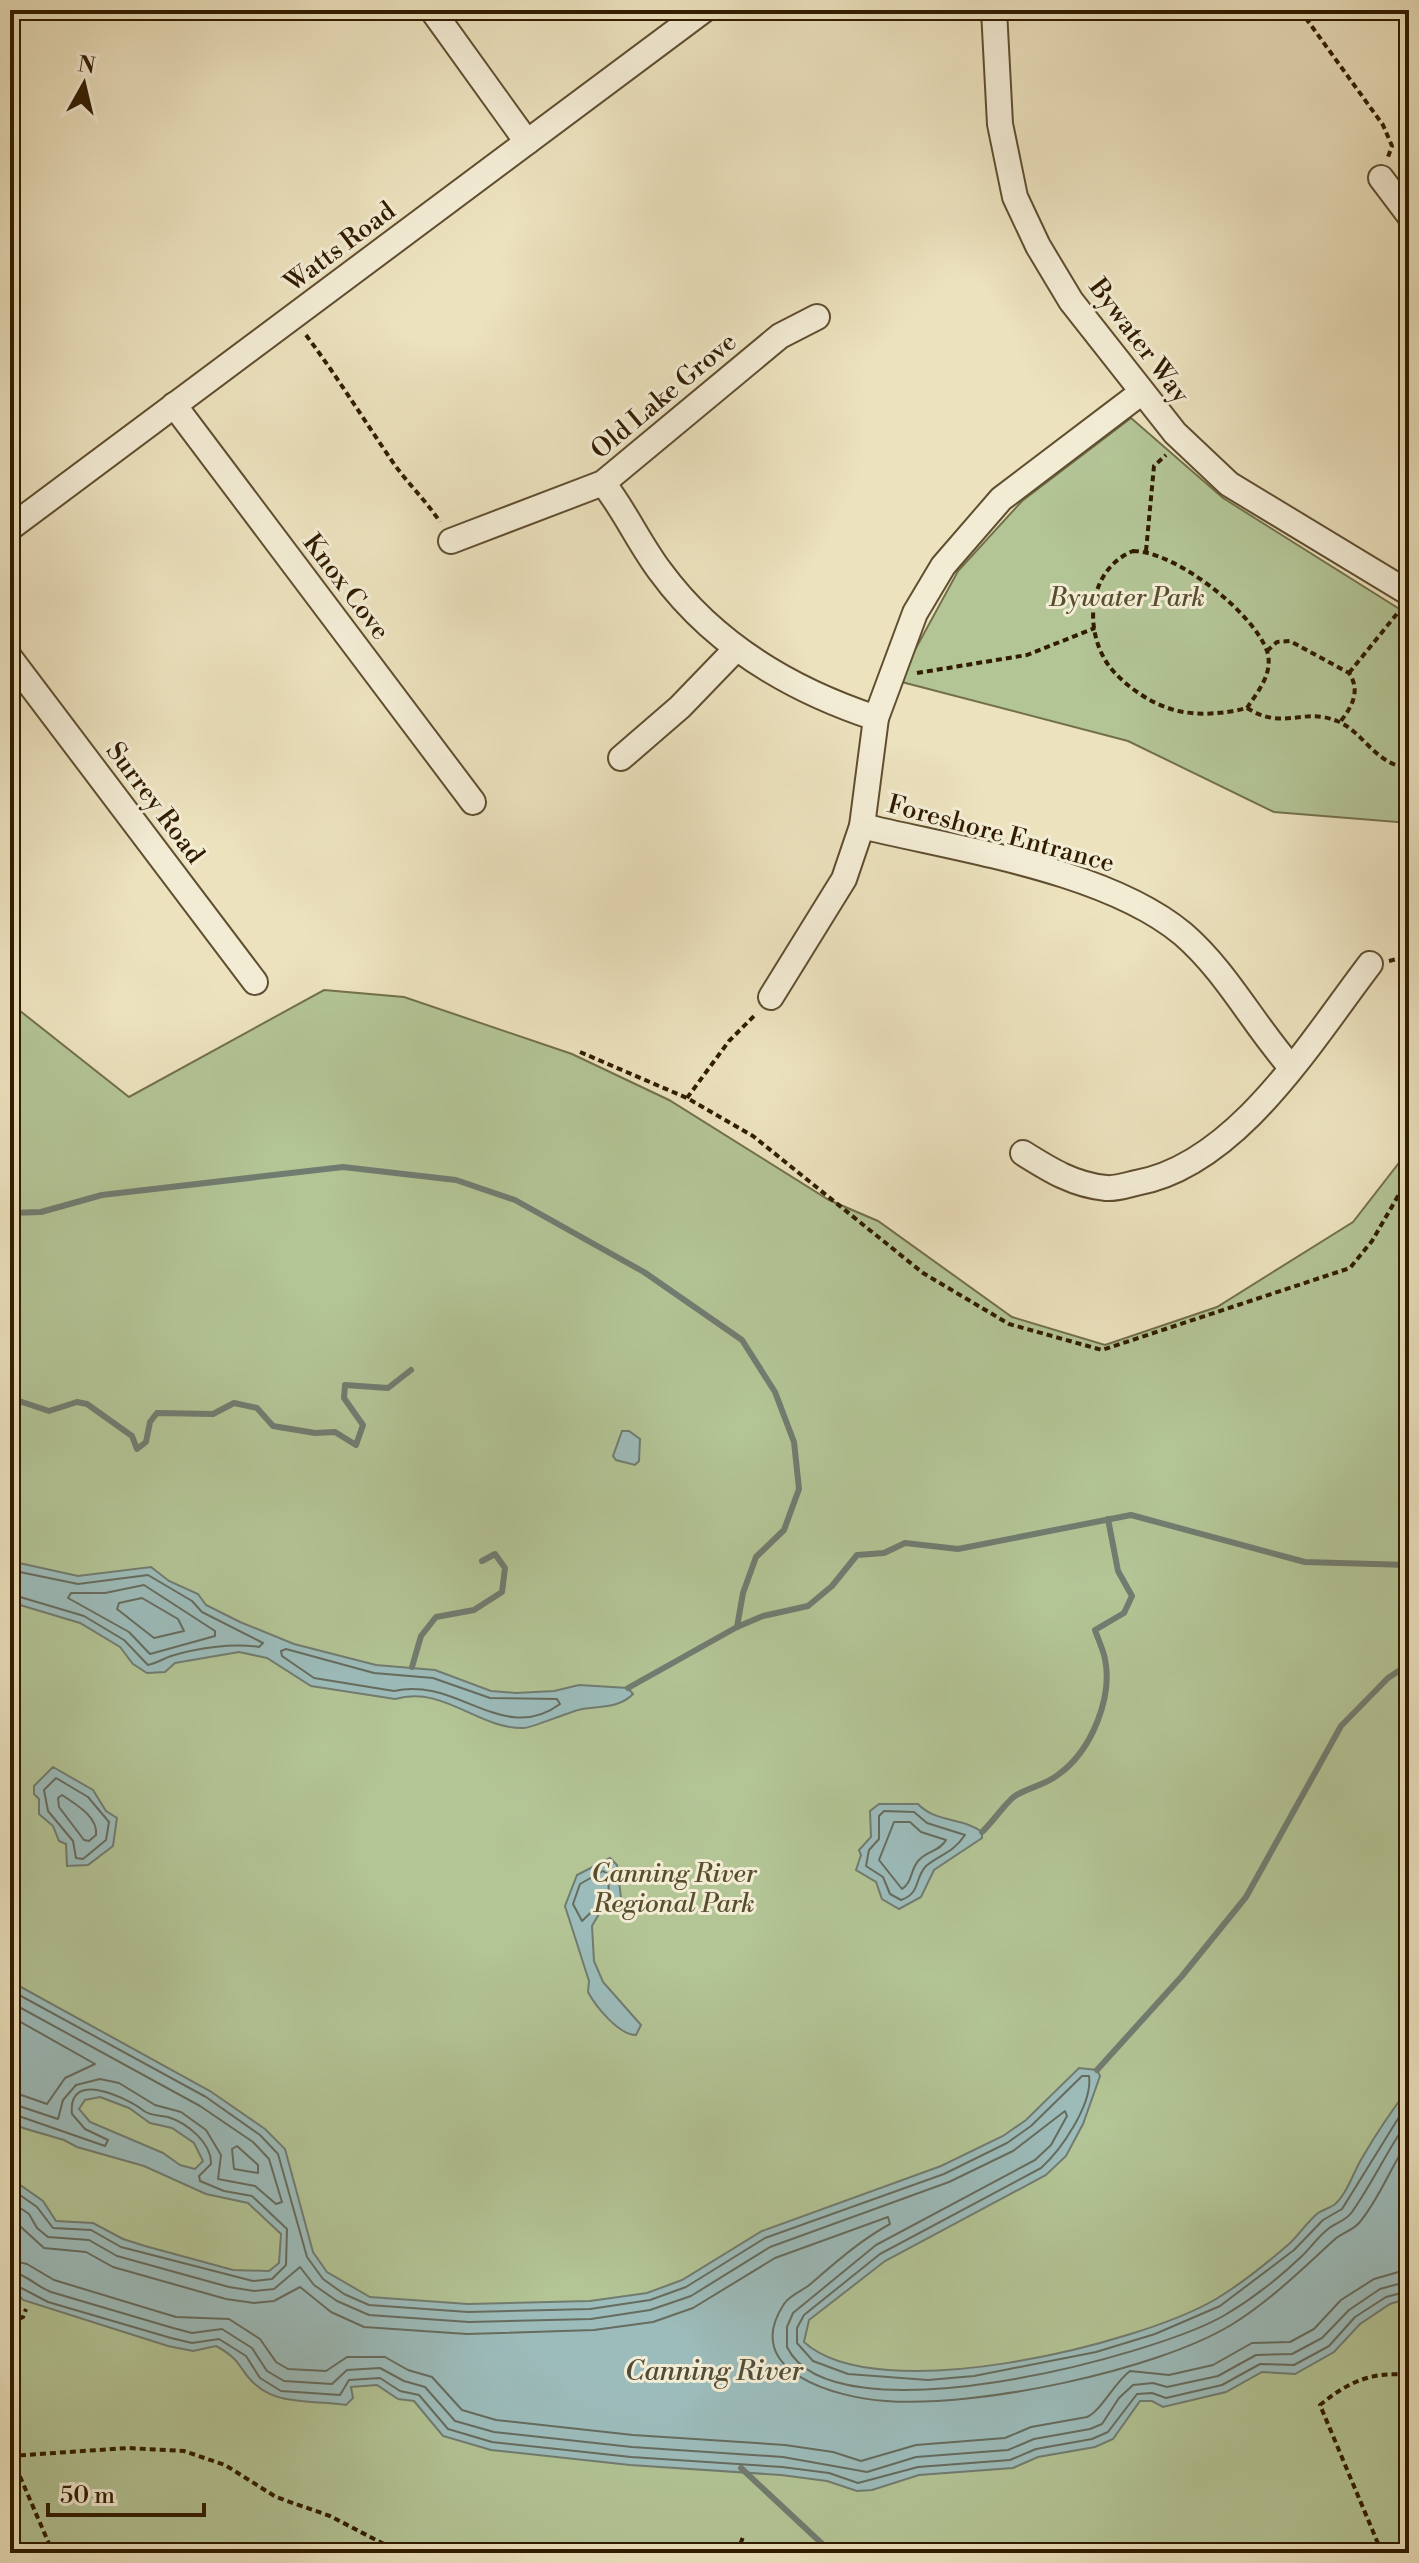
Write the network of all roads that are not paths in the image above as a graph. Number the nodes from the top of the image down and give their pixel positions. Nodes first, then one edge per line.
1 (432, 10) edge
2 (704, 10) edge
3 (994, 10) edge
4 (527, 142) junction
5 (1381, 178) road end
6 (1409, 215) edge
7 (817, 317) dead end
8 (1142, 392) junction
9 (174, 405) junction
10 (603, 483) junction
11 (10, 528) edge
12 (451, 541) road end
13 (1408, 597) edge
14 (735, 650) junction
15 (10, 658) edge
16 (876, 718) junction
17 (621, 758) dead end
18 (473, 802) dead end
19 (862, 826) junction
20 (1370, 964) dead end
21 (255, 982) dead end
22 (771, 997) road end
23 (1290, 1066) junction
24 (1023, 1153) dead end

1 - 4 street
2 - 4 street, Watts Road
3 - 8 street, Bywater Way
4 - 9 street, Watts Road
5 - 6 street
7 - 10 street, Old Lake Grove
8 - 13 street, Bywater Way
8 - 16 street
9 - 11 street, Watts Road
9 - 18 street, Knox Cove
10 - 12 street, Old Lake Grove
10 - 14 street
14 - 16 street
14 - 17 street
15 - 21 street, Surrey Road
16 - 19 street
19 - 22 street
19 - 23 street, Foreshore Entrance
20 - 23 street
23 - 24 street

